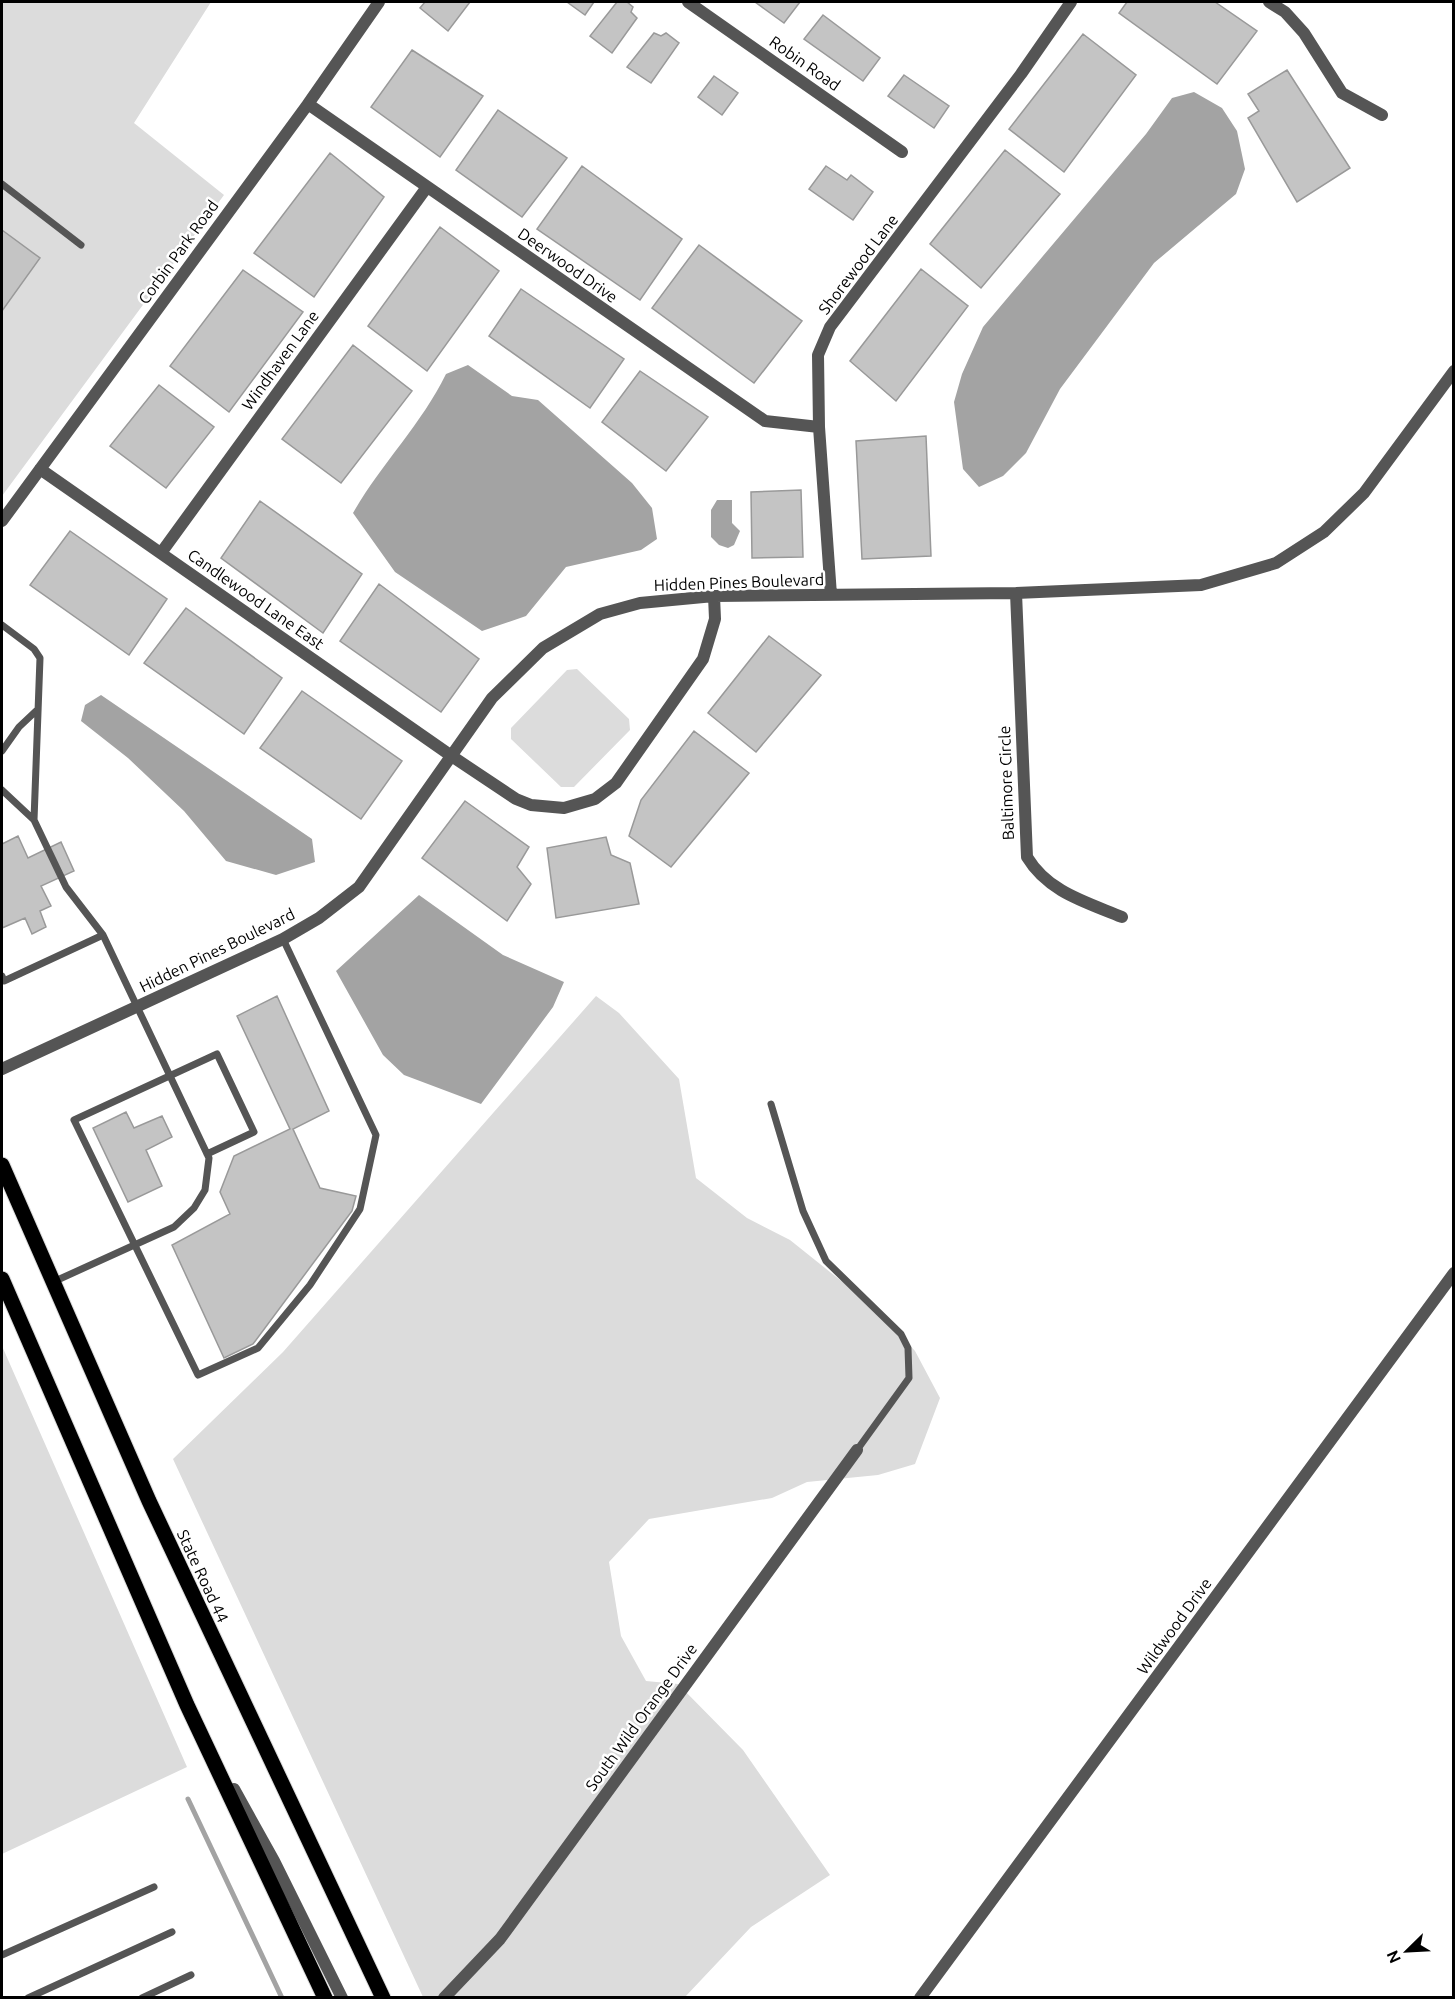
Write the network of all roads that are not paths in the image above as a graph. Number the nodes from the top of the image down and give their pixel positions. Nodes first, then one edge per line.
1 (688, 2) edge
2 (1071, 2) edge
3 (1269, 2) edge
4 (375, 3) edge
5 (308, 104) junction
6 (1382, 116) dead end
7 (902, 152) dead end
8 (2, 184) edge
9 (427, 186) junction
10 (81, 245) dead end
11 (1454, 371) edge
12 (819, 427) junction
13 (40, 469) junction
14 (3, 516) edge
15 (161, 554) junction
16 (1016, 593) junction
17 (831, 595) junction
18 (714, 596) junction
19 (2, 625) edge
20 (36, 711) junction
21 (2, 751) edge
22 (453, 757) junction
23 (2, 790) edge
24 (34, 820) junction
25 (1122, 917) dead end
26 (103, 935) junction
27 (283, 939) junction
28 (2, 976) edge
29 (137, 1006) junction
30 (2, 1069) edge
31 (171, 1076) junction
32 (771, 1104) dead end
33 (207, 1154) junction
34 (2, 1165) edge
35 (135, 1244) junction
36 (1454, 1273) edge
37 (2, 1279) edge
38 (53, 1282) junction
39 (858, 1450) joint
40 (195, 1720) junction
41 (154, 1887) dead end
42 (172, 1932) dead end
43 (2, 1955) edge
44 (192, 1975) dead end
45 (27, 1998) edge
46 (142, 1998) edge
47 (325, 1998) edge
48 (342, 1998) edge
49 (383, 1998) edge
50 (444, 1998) edge
51 (920, 1998) edge

1 - 7 street, Robin Road
2 - 12 street, Shorewood Lane
3 - 6 street
4 - 5 street, Corbin Park Road
5 - 9 street, Deerwood Drive
5 - 13 street, Corbin Park Road
8 - 10 lane
9 - 12 street, Deerwood Drive
9 - 15 street, Windhaven Lane
11 - 16 street, Hidden Pines Boulevard
12 - 17 street, Shorewood Lane
13 - 14 street, Corbin Park Road
13 - 15 street, Candlewood Lane East
15 - 22 street, Candlewood Lane East
16 - 17 street, Hidden Pines Boulevard
16 - 25 street, Baltimore Circle
17 - 18 street, Hidden Pines Boulevard
18 - 22 street, Hidden Pines Boulevard
18 - 22 street, Candlewood Lane East
19 - 20 lane
20 - 21 lane
20 - 24 lane
22 - 27 street, Hidden Pines Boulevard
23 - 24 lane
24 - 26 lane
26 - 28 lane
26 - 29 lane
27 - 29 street, Hidden Pines Boulevard
27 - 35 lane
29 - 30 street, Hidden Pines Boulevard
29 - 31 lane
31 - 33 lane
31 - 33 lane
31 - 35 lane
32 - 39 lane
33 - 35 lane
34 - 38 main road, State Road 44
35 - 38 lane
36 - 51 street, Wildwood Drive
37 - 40 main road
38 - 49 main road, State Road 44
39 - 50 street, South Wild Orange Drive
40 - 47 main road
40 - 48 street
41 - 43 lane
42 - 45 lane
44 - 46 lane

